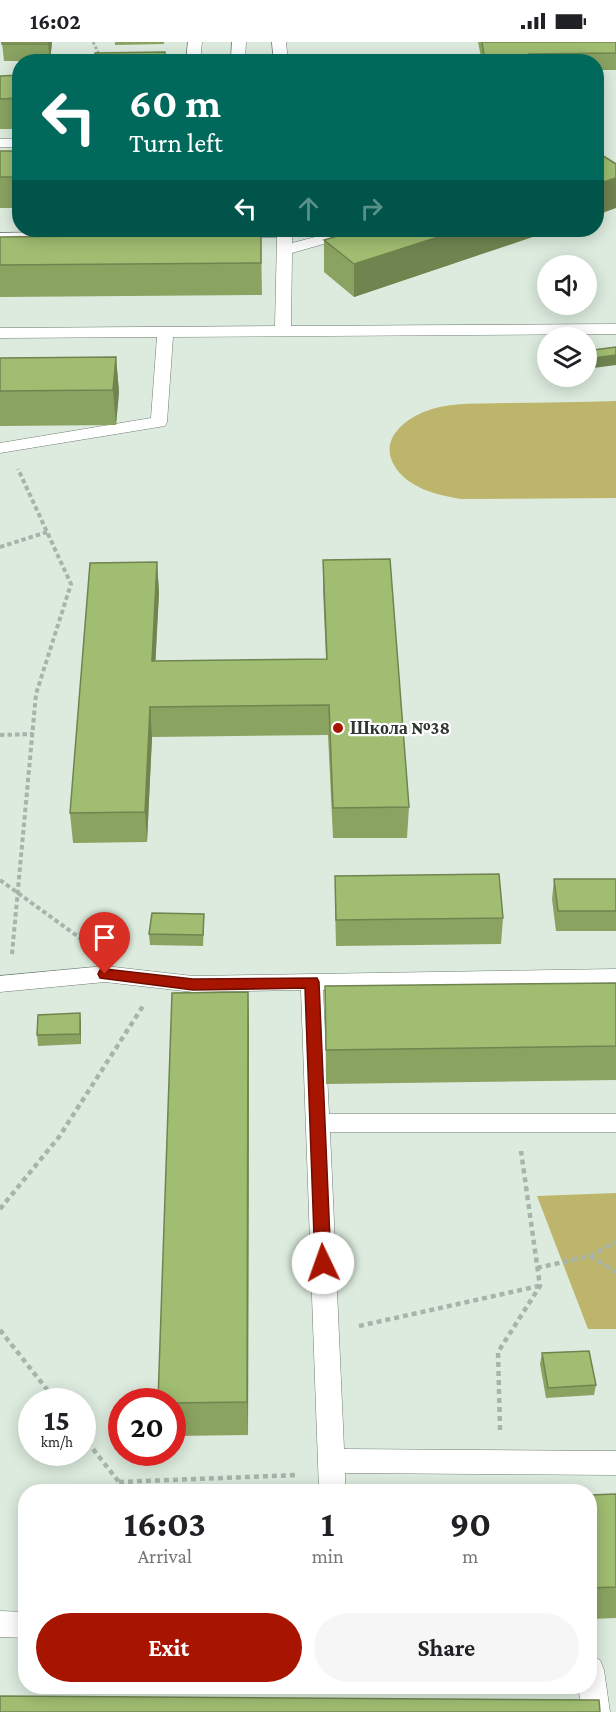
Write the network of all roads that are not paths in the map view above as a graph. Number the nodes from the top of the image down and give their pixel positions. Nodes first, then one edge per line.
1 (285, 237) edge
2 (332, 237) edge
3 (285, 250) junction
4 (616, 329) edge
5 (283, 331) junction
6 (165, 332) junction
7 (0, 333) edge
8 (4, 447) edge
9 (616, 977) edge
10 (312, 982) junction
11 (5, 983) edge
12 (317, 1123) junction
13 (616, 1123) edge
14 (616, 1463) edge
15 (332, 1476) edge
16 (0, 1624) edge
17 (18, 1624) edge
18 (593, 1694) edge
19 (596, 1712) edge

1 - 3 lane
2 - 3 lane
3 - 5 lane
4 - 5 lane
5 - 6 lane
6 - 7 lane
6 - 8 lane
9 - 10 lane
10 - 11 lane
10 - 12 lane
12 - 13 lane
12 - 15 lane
14 - 15 lane
16 - 17 lane
18 - 19 lane

